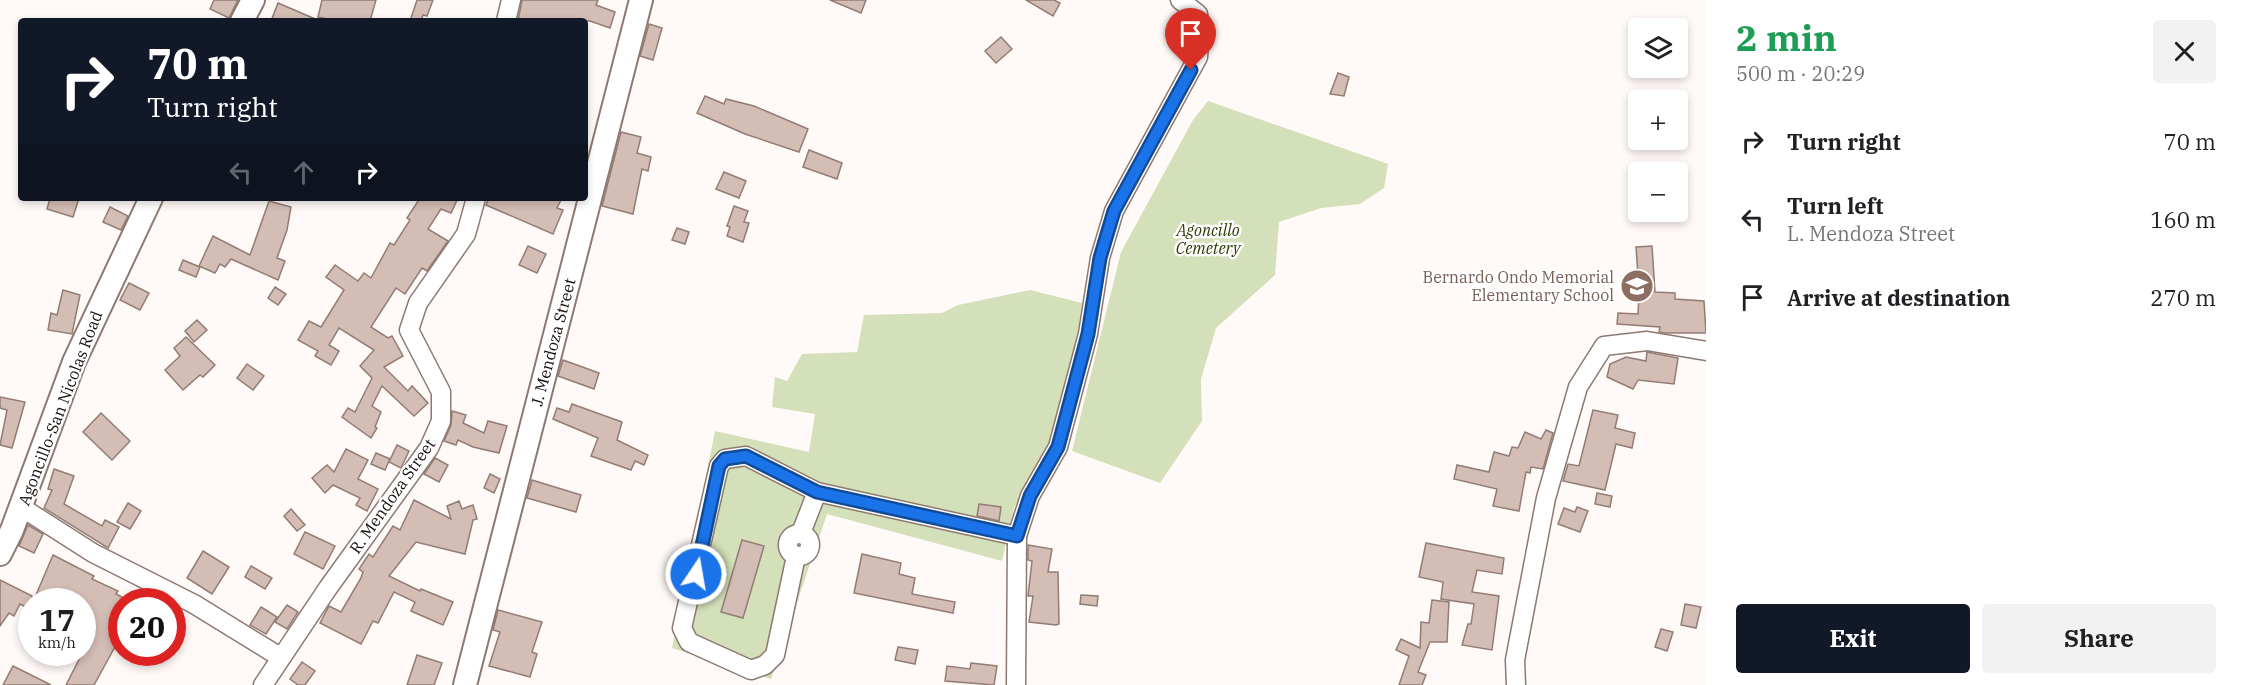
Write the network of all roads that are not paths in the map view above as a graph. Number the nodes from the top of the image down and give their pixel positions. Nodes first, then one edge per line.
1 (253, 0) edge
2 (511, 0) edge
3 (641, 0) edge
4 (1180, 0) edge
5 (244, 18) edge
6 (507, 18) edge
7 (149, 201) edge
8 (475, 201) edge
9 (1706, 351) edge
10 (817, 492) junction
11 (21, 507) junction
12 (1017, 536) junction
13 (0, 554) edge
14 (280, 657) junction
15 (263, 685) edge
16 (465, 685) edge
17 (1016, 685) edge
18 (1516, 685) edge

1 - 5 main road
2 - 6 street
3 - 16 main road, J. Mendoza Street
4 - 12 street
7 - 11 main road, Agoncillo-San Nicolas Road
8 - 14 street, R. Mendoza Street
9 - 18 street
10 - 10 street
10 - 12 street
11 - 13 main road, Agoncillo-San Nicolas Road
11 - 14 street
12 - 17 street
14 - 15 street, R. Mendoza Street

